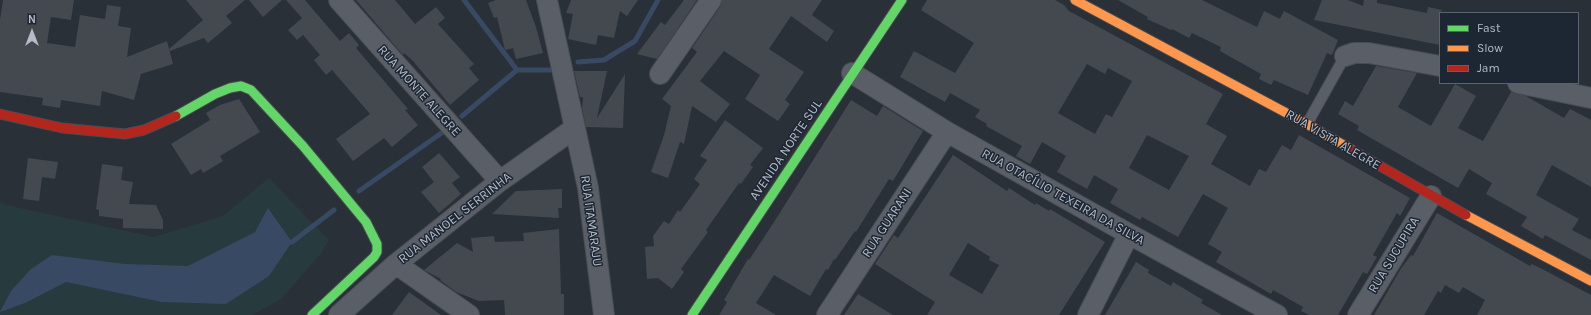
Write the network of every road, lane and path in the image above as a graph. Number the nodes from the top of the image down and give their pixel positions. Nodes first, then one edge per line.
1 (339, 0) edge
2 (547, 0) edge
3 (711, 0) edge
4 (902, 0) edge
5 (1074, 0) edge
6 (1344, 56) joint
7 (1439, 66) edge
8 (852, 73) junction
9 (660, 74) dead end
10 (1523, 84) edge
11 (1591, 98) edge
12 (0, 114) edge
13 (1307, 124) junction
14 (575, 128) junction
15 (947, 132) junction
16 (500, 181) junction
17 (1430, 196) junction
18 (1129, 234) junction
19 (396, 264) junction
20 (1591, 281) edge
21 (312, 315) edge
22 (340, 315) edge
23 (469, 315) edge
24 (604, 315) edge
25 (692, 315) edge
26 (827, 315) edge
27 (1088, 315) edge
28 (1277, 315) edge
29 (1358, 315) edge

1 - 16 street, RUA MONTE ALEGRE
2 - 14 street, RUA ITAMARAJU
3 - 9 street
4 - 8 street, AVENIDA NORTE SUL
5 - 13 street, RUA VISTA ALEGRE
6 - 7 street
6 - 13 lane
8 - 15 street, RUA OTACÍLIO TEXEIRA DA SILVA
8 - 25 street, AVENIDA NORTE SUL
10 - 11 street
12 - 21 street
13 - 17 street, RUA VISTA ALEGRE
14 - 16 street, RUA MANOEL SERRINHA
14 - 24 street, RUA ITAMARAJU
15 - 18 street, RUA OTACÍLIO TEXEIRA DA SILVA
15 - 26 street, RUA GUARANI
16 - 19 street, RUA MANOEL SERRINHA
17 - 20 street, RUA VISTA ALEGRE
17 - 29 street, RUA SUCUPIRA
18 - 27 street
18 - 28 street, RUA OTACÍLIO TEXEIRA DA SILVA
19 - 22 street, RUA MANOEL SERRINHA
19 - 23 street

